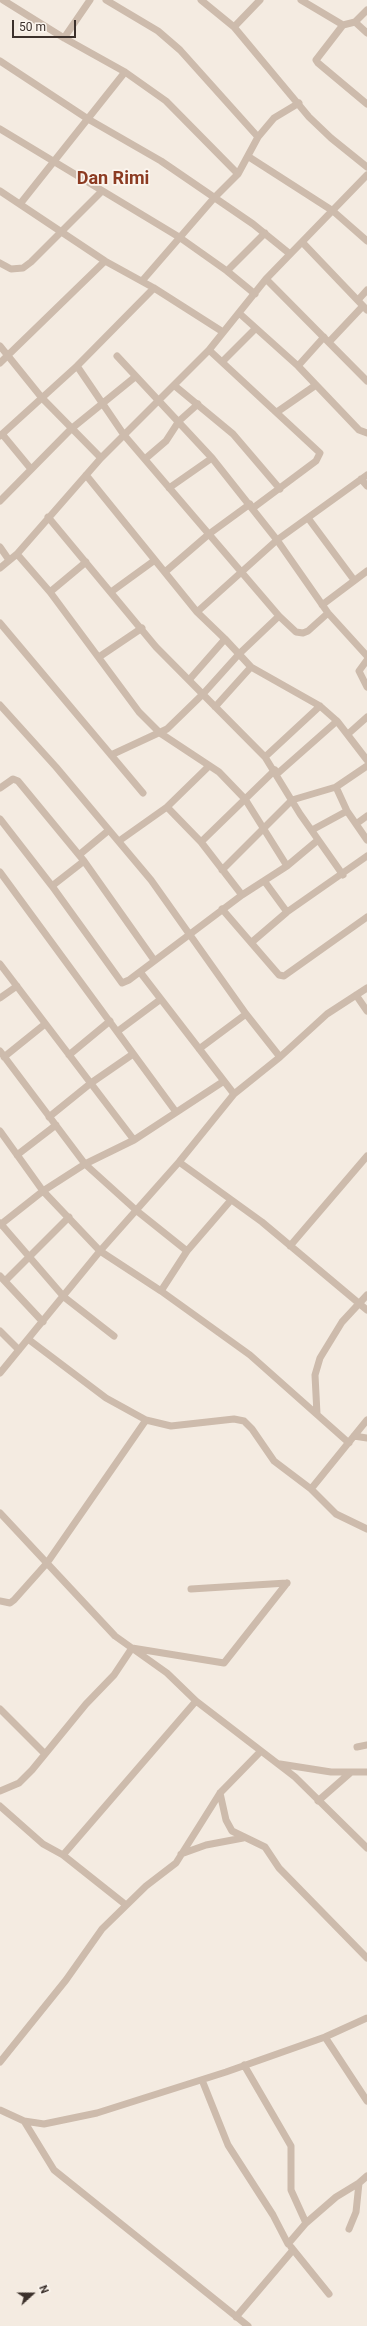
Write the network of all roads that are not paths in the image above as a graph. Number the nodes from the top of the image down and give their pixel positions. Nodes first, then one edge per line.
1 (3, 0) edge
2 (90, 0) edge
3 (106, 0) edge
4 (201, 0) edge
5 (260, 0) edge
6 (301, 0) edge
7 (367, 10) edge
8 (355, 22) junction
9 (343, 25) junction
10 (234, 27) junction
11 (367, 33) edge
12 (64, 38) junction
13 (0, 61) edge
14 (125, 72) junction
15 (299, 103) junction
16 (367, 104) edge
17 (88, 119) junction
18 (0, 129) edge
19 (258, 137) junction
20 (249, 156) junction
21 (52, 162) junction
22 (367, 167) edge
23 (238, 174) junction
24 (367, 175) edge
25 (102, 190) junction
26 (0, 191) edge
27 (214, 198) junction
28 (20, 204) junction
29 (333, 211) junction
30 (61, 232) junction
31 (265, 233) junction
32 (179, 237) junction
33 (367, 241) edge
34 (302, 242) junction
35 (290, 254) junction
36 (105, 261) junction
37 (0, 263) edge
38 (227, 271) junction
39 (266, 279) junction
40 (142, 281) junction
41 (154, 288) junction
42 (367, 290) edge
43 (255, 294) junction
44 (358, 300) junction
45 (365, 308) edge
46 (239, 313) junction
47 (255, 329) junction
48 (223, 332) junction
49 (326, 340) junction
50 (0, 346) edge
51 (208, 350) junction
52 (9, 355) junction
53 (117, 356) dead end
54 (222, 362) junction
55 (0, 363) edge
56 (77, 366) junction
57 (298, 366) junction
58 (135, 377) junction
59 (367, 381) edge
60 (316, 385) junction
61 (175, 386) junction
62 (42, 398) junction
63 (158, 400) junction
64 (102, 403) junction
65 (198, 404) junction
66 (277, 412) junction
67 (179, 421) junction
68 (71, 429) junction
69 (367, 433) edge
70 (1, 435) edge
71 (124, 435) junction
72 (101, 458) junction
73 (212, 458) junction
74 (145, 459) junction
75 (31, 469) junction
76 (86, 475) junction
77 (364, 477) edge
78 (367, 486) edge
79 (169, 488) junction
80 (280, 489) junction
81 (0, 501) edge
82 (251, 506) junction
83 (48, 517) junction
84 (308, 518) junction
85 (209, 534) junction
86 (277, 540) junction
87 (0, 548) edge
88 (16, 554) junction
89 (9, 560) junction
90 (154, 560) junction
91 (86, 562) junction
92 (0, 568) edge
93 (367, 571) edge
94 (165, 572) junction
95 (242, 573) junction
96 (354, 580) junction
97 (50, 592) junction
98 (112, 592) junction
99 (322, 605) junction
100 (197, 612) junction
101 (328, 613) junction
102 (279, 616) junction
103 (0, 623) edge
104 (142, 628) junction
105 (225, 640) junction
106 (239, 654) junction
107 (367, 656) edge
108 (99, 657) junction
109 (367, 660) edge
110 (251, 666) junction
111 (189, 680) junction
112 (367, 687) edge
113 (203, 694) junction
114 (0, 706) edge
115 (320, 706) junction
116 (215, 707) junction
117 (367, 718) edge
118 (337, 721) junction
119 (160, 733) junction
120 (348, 734) junction
121 (111, 755) junction
122 (265, 757) junction
123 (367, 760) edge
124 (209, 766) junction
125 (276, 772) junction
126 (336, 787) junction
127 (0, 788) edge
128 (143, 793) dead end
129 (244, 799) junction
130 (292, 800) junction
131 (167, 807) junction
132 (346, 810) junction
133 (367, 816) edge
134 (0, 821) edge
135 (356, 824) junction
136 (265, 828) junction
137 (109, 830) junction
138 (312, 830) junction
139 (318, 840) junction
140 (367, 840) edge
141 (119, 842) junction
142 (201, 842) junction
143 (367, 856) edge
144 (82, 858) junction
145 (287, 866) junction
146 (222, 870) junction
147 (0, 872) edge
148 (343, 875) junction
149 (265, 882) junction
150 (52, 886) junction
151 (242, 895) junction
152 (222, 909) junction
153 (287, 912) junction
154 (367, 917) edge
155 (190, 933) junction
156 (252, 942) junction
157 (154, 960) junction
158 (0, 964) edge
159 (140, 972) junction
160 (17, 986) junction
161 (367, 988) edge
162 (356, 996) junction
163 (0, 998) edge
164 (161, 999) junction
165 (367, 1011) edge
166 (246, 1014) junction
167 (110, 1021) junction
168 (45, 1024) junction
169 (118, 1031) junction
170 (199, 1049) junction
171 (2, 1054) edge
172 (133, 1054) junction
173 (69, 1055) junction
174 (280, 1057) junction
175 (224, 1081) junction
176 (91, 1083) junction
177 (234, 1094) junction
178 (176, 1112) junction
179 (49, 1117) junction
180 (56, 1125) junction
181 (0, 1131) edge
182 (134, 1140) junction
183 (17, 1155) junction
184 (367, 1156) edge
185 (179, 1162) junction
186 (85, 1164) junction
187 (43, 1191) junction
188 (231, 1200) junction
189 (137, 1211) junction
190 (69, 1218) junction
191 (0, 1224) edge
192 (290, 1246) junction
193 (100, 1251) junction
194 (187, 1251) junction
195 (28, 1258) junction
196 (2, 1278) edge
197 (161, 1291) junction
198 (367, 1295) edge
199 (64, 1297) junction
200 (360, 1304) junction
201 (367, 1310) edge
202 (42, 1322) junction
203 (0, 1331) edge
204 (114, 1336) dead end
205 (28, 1339) junction
206 (19, 1350) junction
207 (0, 1373) edge
208 (317, 1414) junction
209 (146, 1420) junction
210 (367, 1420) edge
211 (354, 1436) junction
212 (367, 1438) edge
213 (349, 1443) junction
214 (310, 1489) junction
215 (0, 1514) edge
216 (367, 1529) edge
217 (47, 1563) junction
218 (191, 1589) dead end
219 (0, 1601) edge
220 (132, 1648) junction
221 (196, 1701) junction
222 (0, 1710) edge
223 (367, 1745) edge
224 (357, 1747) dead end
225 (261, 1751) junction
226 (44, 1753) junction
227 (279, 1764) junction
228 (367, 1772) edge
229 (350, 1773) junction
230 (0, 1791) edge
231 (220, 1793) junction
232 (318, 1801) junction
233 (0, 1806) edge
234 (243, 1838) junction
235 (367, 1848) edge
236 (181, 1854) junction
237 (63, 1855) junction
238 (126, 1905) junction
239 (367, 1958) edge
240 (367, 2018) edge
241 (325, 2036) junction
242 (0, 2062) edge
243 (244, 2065) junction
244 (202, 2080) junction
245 (367, 2101) edge
246 (0, 2110) edge
247 (24, 2120) junction
248 (367, 2176) edge
249 (359, 2183) junction
250 (306, 2223) junction
251 (349, 2229) dead end
252 (288, 2244) junction
253 (293, 2250) junction
254 (329, 2294) dead end
255 (236, 2317) junction
256 (248, 2326) edge

1 - 12 street
2 - 12 street
3 - 19 street
4 - 10 street
5 - 10 street
6 - 9 street
7 - 8 street
8 - 9 street
8 - 11 street
9 - 16 street
10 - 15 street
12 - 14 street
13 - 17 street
14 - 17 street
14 - 23 street
15 - 19 street
15 - 22 street
17 - 21 street
17 - 27 street
18 - 21 street
19 - 20 street
20 - 23 street
20 - 29 street
21 - 25 street
21 - 28 street
23 - 27 street
24 - 29 street
25 - 30 street
25 - 32 street
26 - 28 street
27 - 31 street
27 - 32 street
28 - 30 street
29 - 33 street
29 - 34 street
30 - 36 street
30 - 37 street
31 - 35 street
31 - 38 street
32 - 38 street
32 - 40 street
34 - 35 street
34 - 44 street
35 - 39 street
36 - 40 street
36 - 52 street
38 - 43 street
39 - 43 street
39 - 49 street
40 - 41 street
41 - 48 street
41 - 56 street
42 - 44 street
43 - 46 street
44 - 45 street
45 - 49 street
46 - 47 street
46 - 48 street
47 - 54 street
47 - 57 street
48 - 51 street
49 - 57 street
49 - 59 street
50 - 52 street
51 - 54 street
51 - 61 street
52 - 55 street
52 - 62 street
53 - 58 street
54 - 66 street
56 - 62 street
56 - 64 street
57 - 60 street
58 - 63 street
58 - 64 street
60 - 66 street
60 - 69 street
61 - 63 street
61 - 65 street
62 - 68 street
62 - 70 street
63 - 67 street
63 - 71 street
64 - 68 street
64 - 71 street
65 - 67 street
65 - 80 street
66 - 80 street
67 - 73 street
67 - 74 street
68 - 72 street
68 - 75 street
70 - 75 street
71 - 72 street
71 - 74 street
72 - 76 street
73 - 79 street
73 - 82 street
74 - 79 street
75 - 81 street
76 - 83 street
76 - 90 street
77 - 78 street
77 - 84 street
79 - 85 street
80 - 82 street
82 - 85 street
82 - 86 street
83 - 88 street
83 - 91 street
84 - 86 street
84 - 96 street
85 - 94 street
85 - 95 street
86 - 95 street
86 - 99 street
87 - 89 street
88 - 89 street
88 - 97 street
89 - 92 street
90 - 94 street
90 - 98 street
91 - 97 street
91 - 98 street
93 - 96 street
94 - 100 street
95 - 100 street
95 - 102 street
96 - 99 street
97 - 108 street
98 - 104 street
99 - 101 street
100 - 105 street
101 - 102 street
101 - 107 street
102 - 106 street
103 - 121 street
104 - 108 street
104 - 111 street
105 - 106 street
105 - 111 street
106 - 110 street
106 - 113 street
108 - 119 street
109 - 112 street
110 - 115 street
110 - 116 street
111 - 113 street
113 - 116 street
113 - 119 street
114 - 137 street
115 - 118 street
115 - 122 street
116 - 122 street
117 - 120 street
118 - 120 street
118 - 125 street
119 - 121 street
119 - 124 street
120 - 123 street
121 - 128 street
122 - 125 street
123 - 126 street
124 - 129 street
124 - 131 street
125 - 129 street
125 - 130 street
126 - 130 street
126 - 132 street
127 - 144 street
129 - 136 street
129 - 142 street
130 - 136 street
130 - 138 street
131 - 141 street
131 - 142 street
132 - 135 street
132 - 138 street
133 - 135 street
134 - 150 street
135 - 140 street
136 - 145 street
136 - 146 street
137 - 141 street
137 - 144 street
138 - 139 street
139 - 145 street
139 - 148 street
141 - 155 street
142 - 146 street
143 - 148 street
144 - 150 street
144 - 157 street
145 - 149 street
146 - 151 street
147 - 167 street
148 - 153 street
149 - 151 street
149 - 153 street
150 - 159 street
151 - 152 street
152 - 155 street
152 - 156 street
153 - 156 street
154 - 156 street
155 - 157 street
155 - 166 street
157 - 159 street
158 - 160 street
159 - 164 street
160 - 163 street
160 - 168 street
161 - 162 street
162 - 165 street
162 - 174 street
164 - 169 street
164 - 170 street
166 - 170 street
166 - 174 street
167 - 169 street
167 - 173 street
168 - 171 street
168 - 173 street
169 - 172 street
170 - 175 street
171 - 179 street
172 - 176 street
172 - 178 street
173 - 176 street
174 - 177 street
175 - 177 street
175 - 178 street
176 - 179 street
176 - 182 street
177 - 185 street
178 - 182 street
179 - 180 street
180 - 183 street
180 - 186 street
181 - 183 street
182 - 186 street
183 - 187 street
184 - 192 street
185 - 188 street
185 - 189 street
186 - 187 street
186 - 189 street
187 - 190 street
187 - 191 street
188 - 192 street
188 - 194 street
189 - 193 street
189 - 194 street
190 - 193 street
190 - 195 street
191 - 195 street
192 - 200 street
193 - 197 street
193 - 199 street
194 - 197 street
195 - 196 street
195 - 199 street
196 - 202 street
197 - 208 street
198 - 200 street
199 - 202 street
199 - 204 street
200 - 201 street
200 - 208 street
202 - 205 street
203 - 206 street
205 - 206 street
205 - 209 street
206 - 207 street
208 - 213 street
209 - 214 street
209 - 217 street
210 - 211 street
211 - 212 street
211 - 213 street
213 - 214 street
214 - 216 street
215 - 217 street
217 - 219 street
217 - 220 street
218 - 220 street
220 - 221 street
220 - 226 street
221 - 225 street
221 - 237 street
222 - 226 street
223 - 224 street
225 - 227 street
225 - 231 street
226 - 230 street
227 - 229 street
227 - 232 street
228 - 229 street
229 - 232 street
231 - 234 street
231 - 236 street
232 - 235 street
233 - 237 street
234 - 236 street
234 - 239 street
236 - 238 street
237 - 238 street
238 - 242 street
240 - 241 street
241 - 243 street
241 - 245 street
243 - 244 street
243 - 250 street
244 - 247 street
244 - 252 street
246 - 247 street
247 - 255 street
248 - 249 street
249 - 250 street
249 - 251 street
250 - 252 street
252 - 253 street
253 - 254 street
253 - 255 street
255 - 256 street

